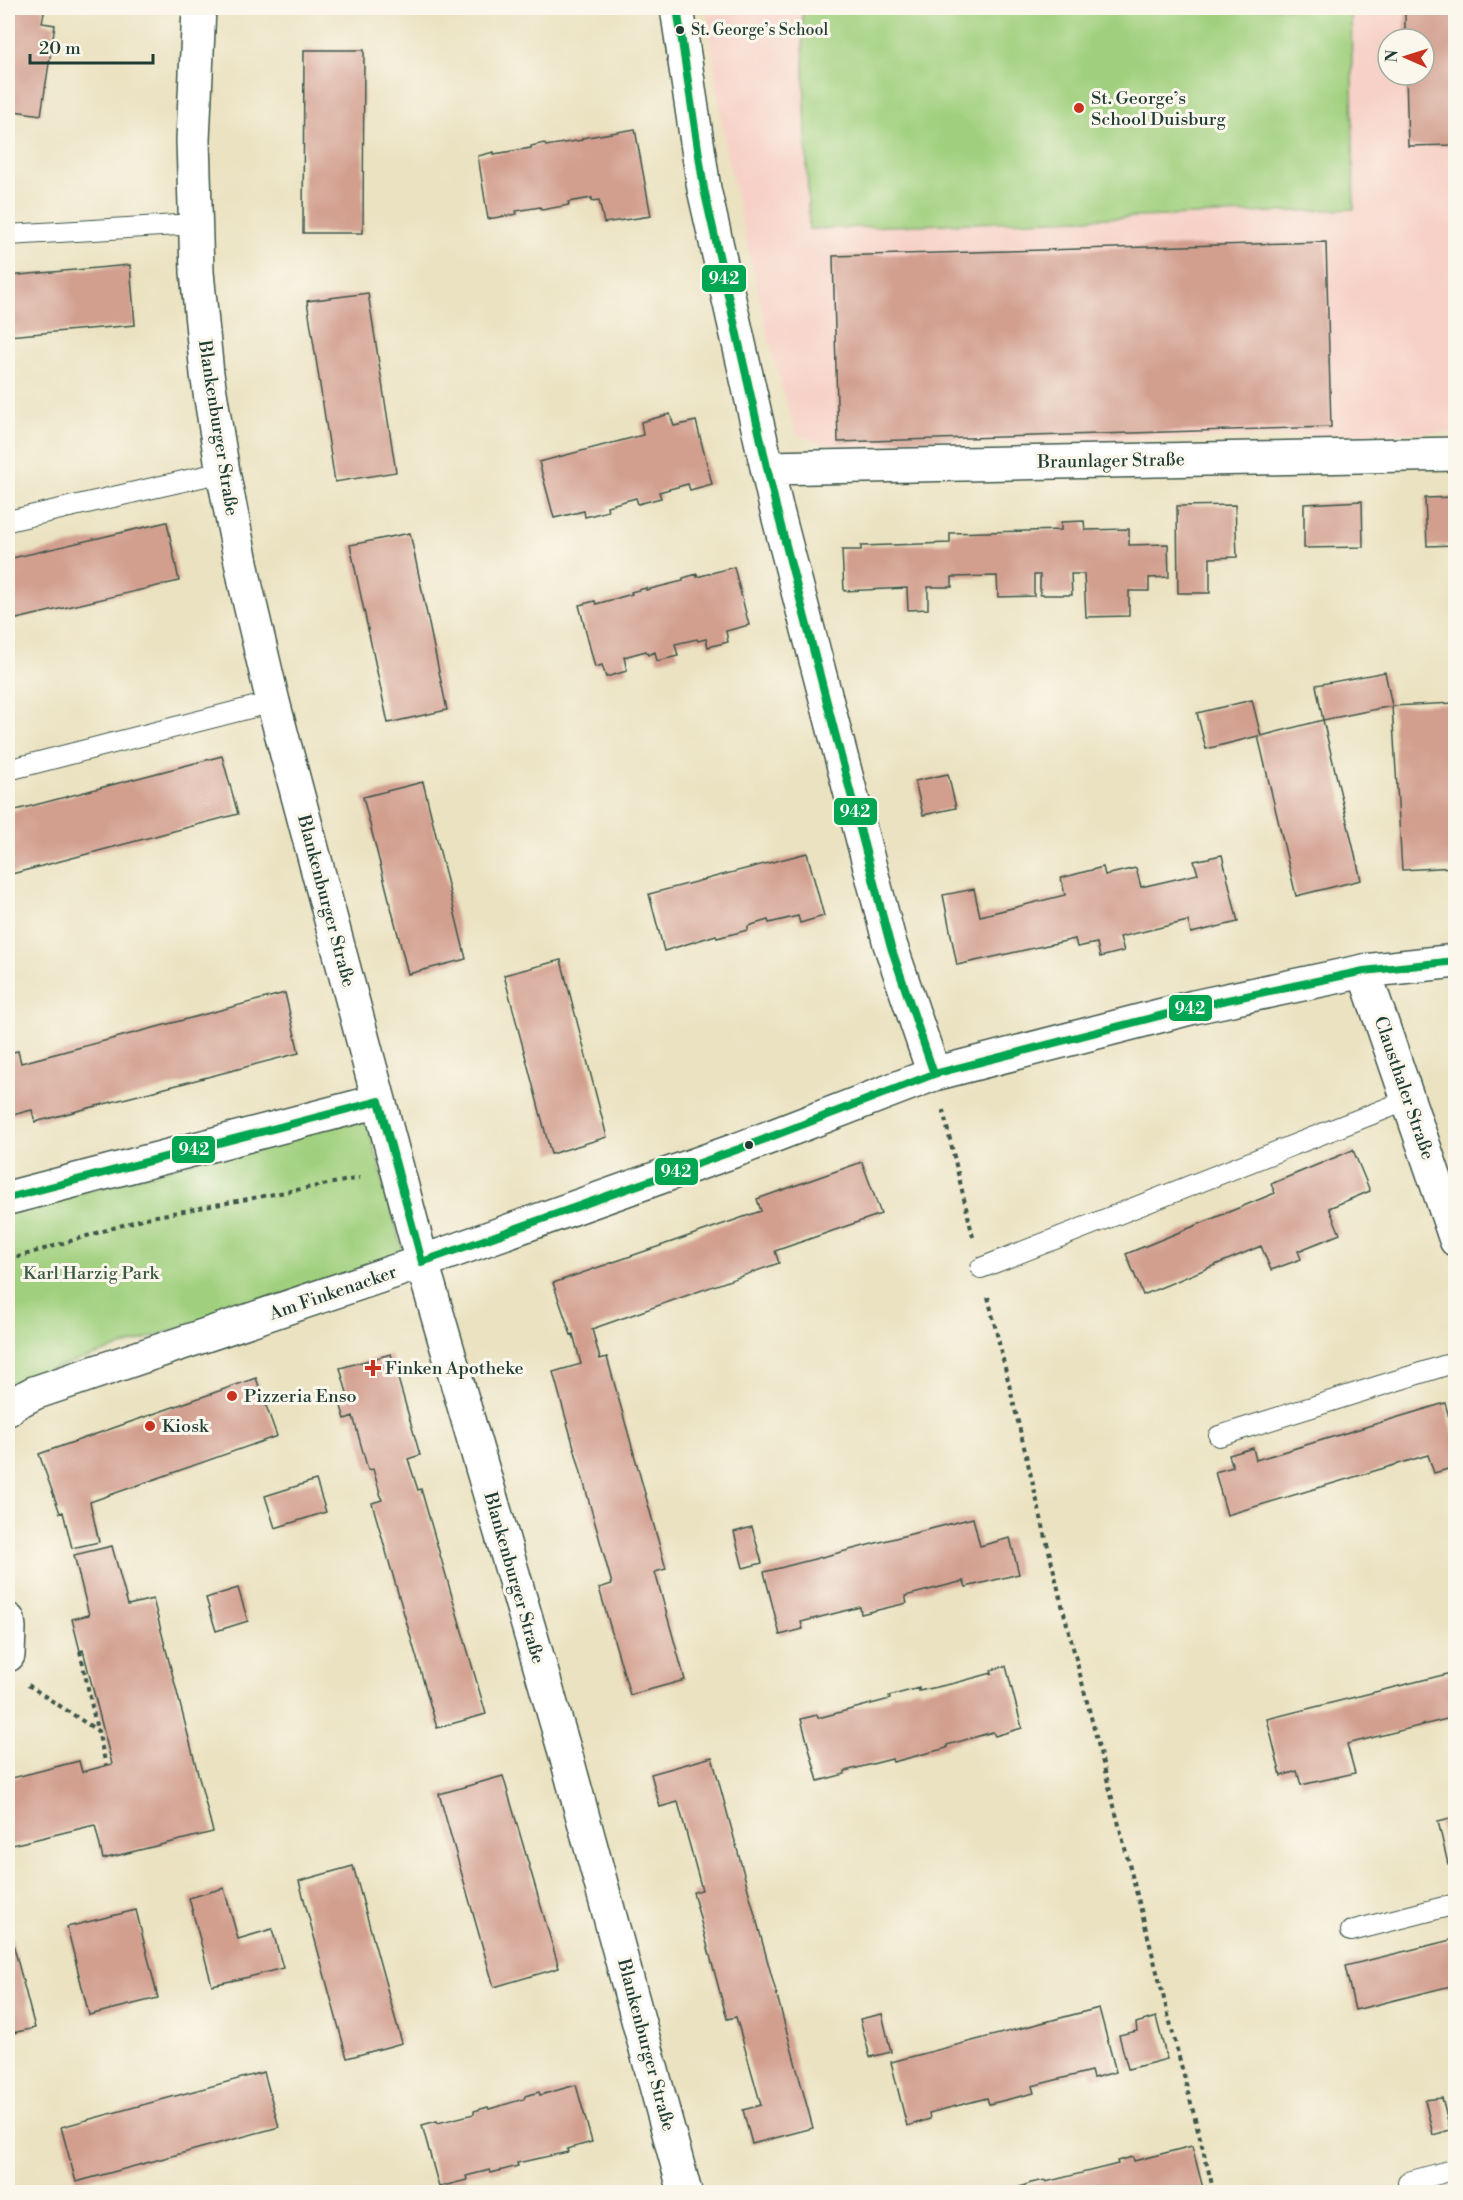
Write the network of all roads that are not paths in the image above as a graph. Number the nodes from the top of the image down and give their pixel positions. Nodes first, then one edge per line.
1 (199, 8) edge
2 (677, 8) edge
3 (195, 224) junction
4 (8, 235) edge
5 (1455, 454) edge
6 (767, 468) junction
7 (223, 472) junction
8 (8, 521) edge
9 (273, 702) junction
10 (8, 770) edge
11 (1455, 961) edge
12 (1364, 971) junction
13 (934, 1074) junction
14 (1408, 1100) junction
15 (379, 1101) junction
16 (8, 1198) edge
17 (1455, 1239) edge
18 (422, 1263) junction
19 (981, 1268) road end
20 (1455, 1362) edge
21 (8, 1409) edge
22 (1219, 1436) dead end
23 (8, 1620) edge
24 (8, 1655) edge
25 (1455, 1904) edge
26 (1351, 1931) dead end
27 (1455, 2169) edge
28 (1408, 2182) dead end
29 (685, 2193) edge

1 - 3 street, Blankenburger Straße
2 - 6 street
3 - 4 lane
3 - 7 street, Blankenburger Straße
5 - 6 street, Braunlager Straße
6 - 13 street
7 - 8 lane
7 - 9 street, Blankenburger Straße
9 - 10 lane
9 - 15 street, Blankenburger Straße
11 - 12 street, Am Finkenacker
12 - 13 street, Am Finkenacker
12 - 14 street, Clausthaler Straße
13 - 18 street, Am Finkenacker
14 - 17 street, Clausthaler Straße
14 - 19 lane
15 - 16 street
15 - 18 street, Blankenburger Straße
18 - 21 street, Am Finkenacker
18 - 29 street, Blankenburger Straße
20 - 22 lane
23 - 24 street
25 - 26 lane
27 - 28 lane

